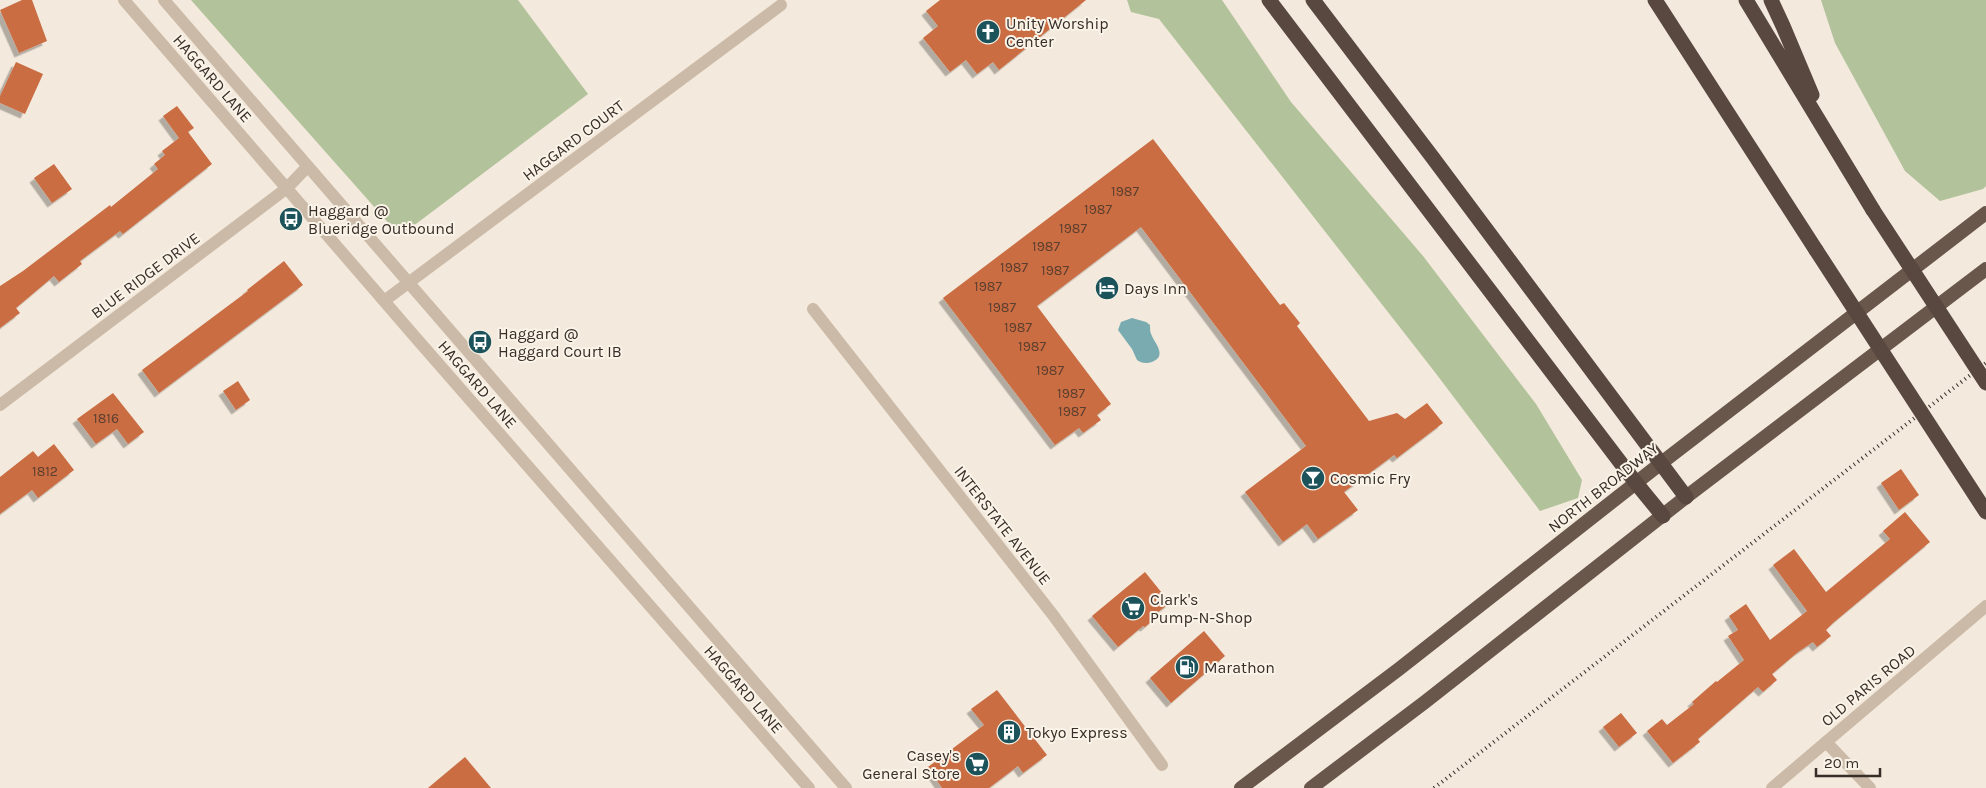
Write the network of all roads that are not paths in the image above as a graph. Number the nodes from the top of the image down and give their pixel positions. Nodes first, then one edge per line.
1 (124, 0) edge
2 (164, 0) edge
3 (1269, 0) edge
4 (1313, 0) edge
5 (1655, 0) edge
6 (1746, 0) edge
7 (1771, 0) edge
8 (782, 5) dead end
9 (1831, 140) junction
10 (307, 167) junction
11 (287, 188) junction
12 (1986, 213) edge
13 (1986, 269) edge
14 (408, 283) junction
15 (384, 302) junction
16 (812, 309) dead end
17 (1986, 383) edge
18 (0, 405) edge
19 (1660, 464) junction
20 (1636, 483) junction
21 (1686, 497) junction
22 (1986, 512) edge
23 (1663, 516) junction
24 (1986, 606) edge
25 (1826, 742) junction
26 (1162, 765) dead end
27 (809, 788) edge
28 (846, 788) edge
29 (1242, 788) edge
30 (1311, 788) edge
31 (1772, 788) edge
32 (1870, 788) edge

1 - 11 street, HAGGARD LANE
2 - 10 street, HAGGARD LANE
3 - 20 highway
4 - 19 highway
5 - 22 highway, bridge
6 - 9 highway
7 - 9 highway
8 - 14 street, HAGGARD COURT
9 - 17 highway, bridge
10 - 11 street, BLUE RIDGE DRIVE
10 - 14 street, HAGGARD LANE
11 - 15 street, HAGGARD LANE
11 - 18 street, BLUE RIDGE DRIVE
12 - 19 highway, NORTH BROADWAY
13 - 21 highway
14 - 15 street, HAGGARD COURT
14 - 28 street, HAGGARD LANE
15 - 27 street, HAGGARD LANE
16 - 26 street, INTERSTATE AVENUE
19 - 20 highway, NORTH BROADWAY
19 - 21 highway
20 - 23 highway
20 - 29 highway, NORTH BROADWAY
21 - 23 highway
23 - 30 highway
24 - 25 street, OLD PARIS ROAD
25 - 31 street, OLD PARIS ROAD
25 - 32 street

